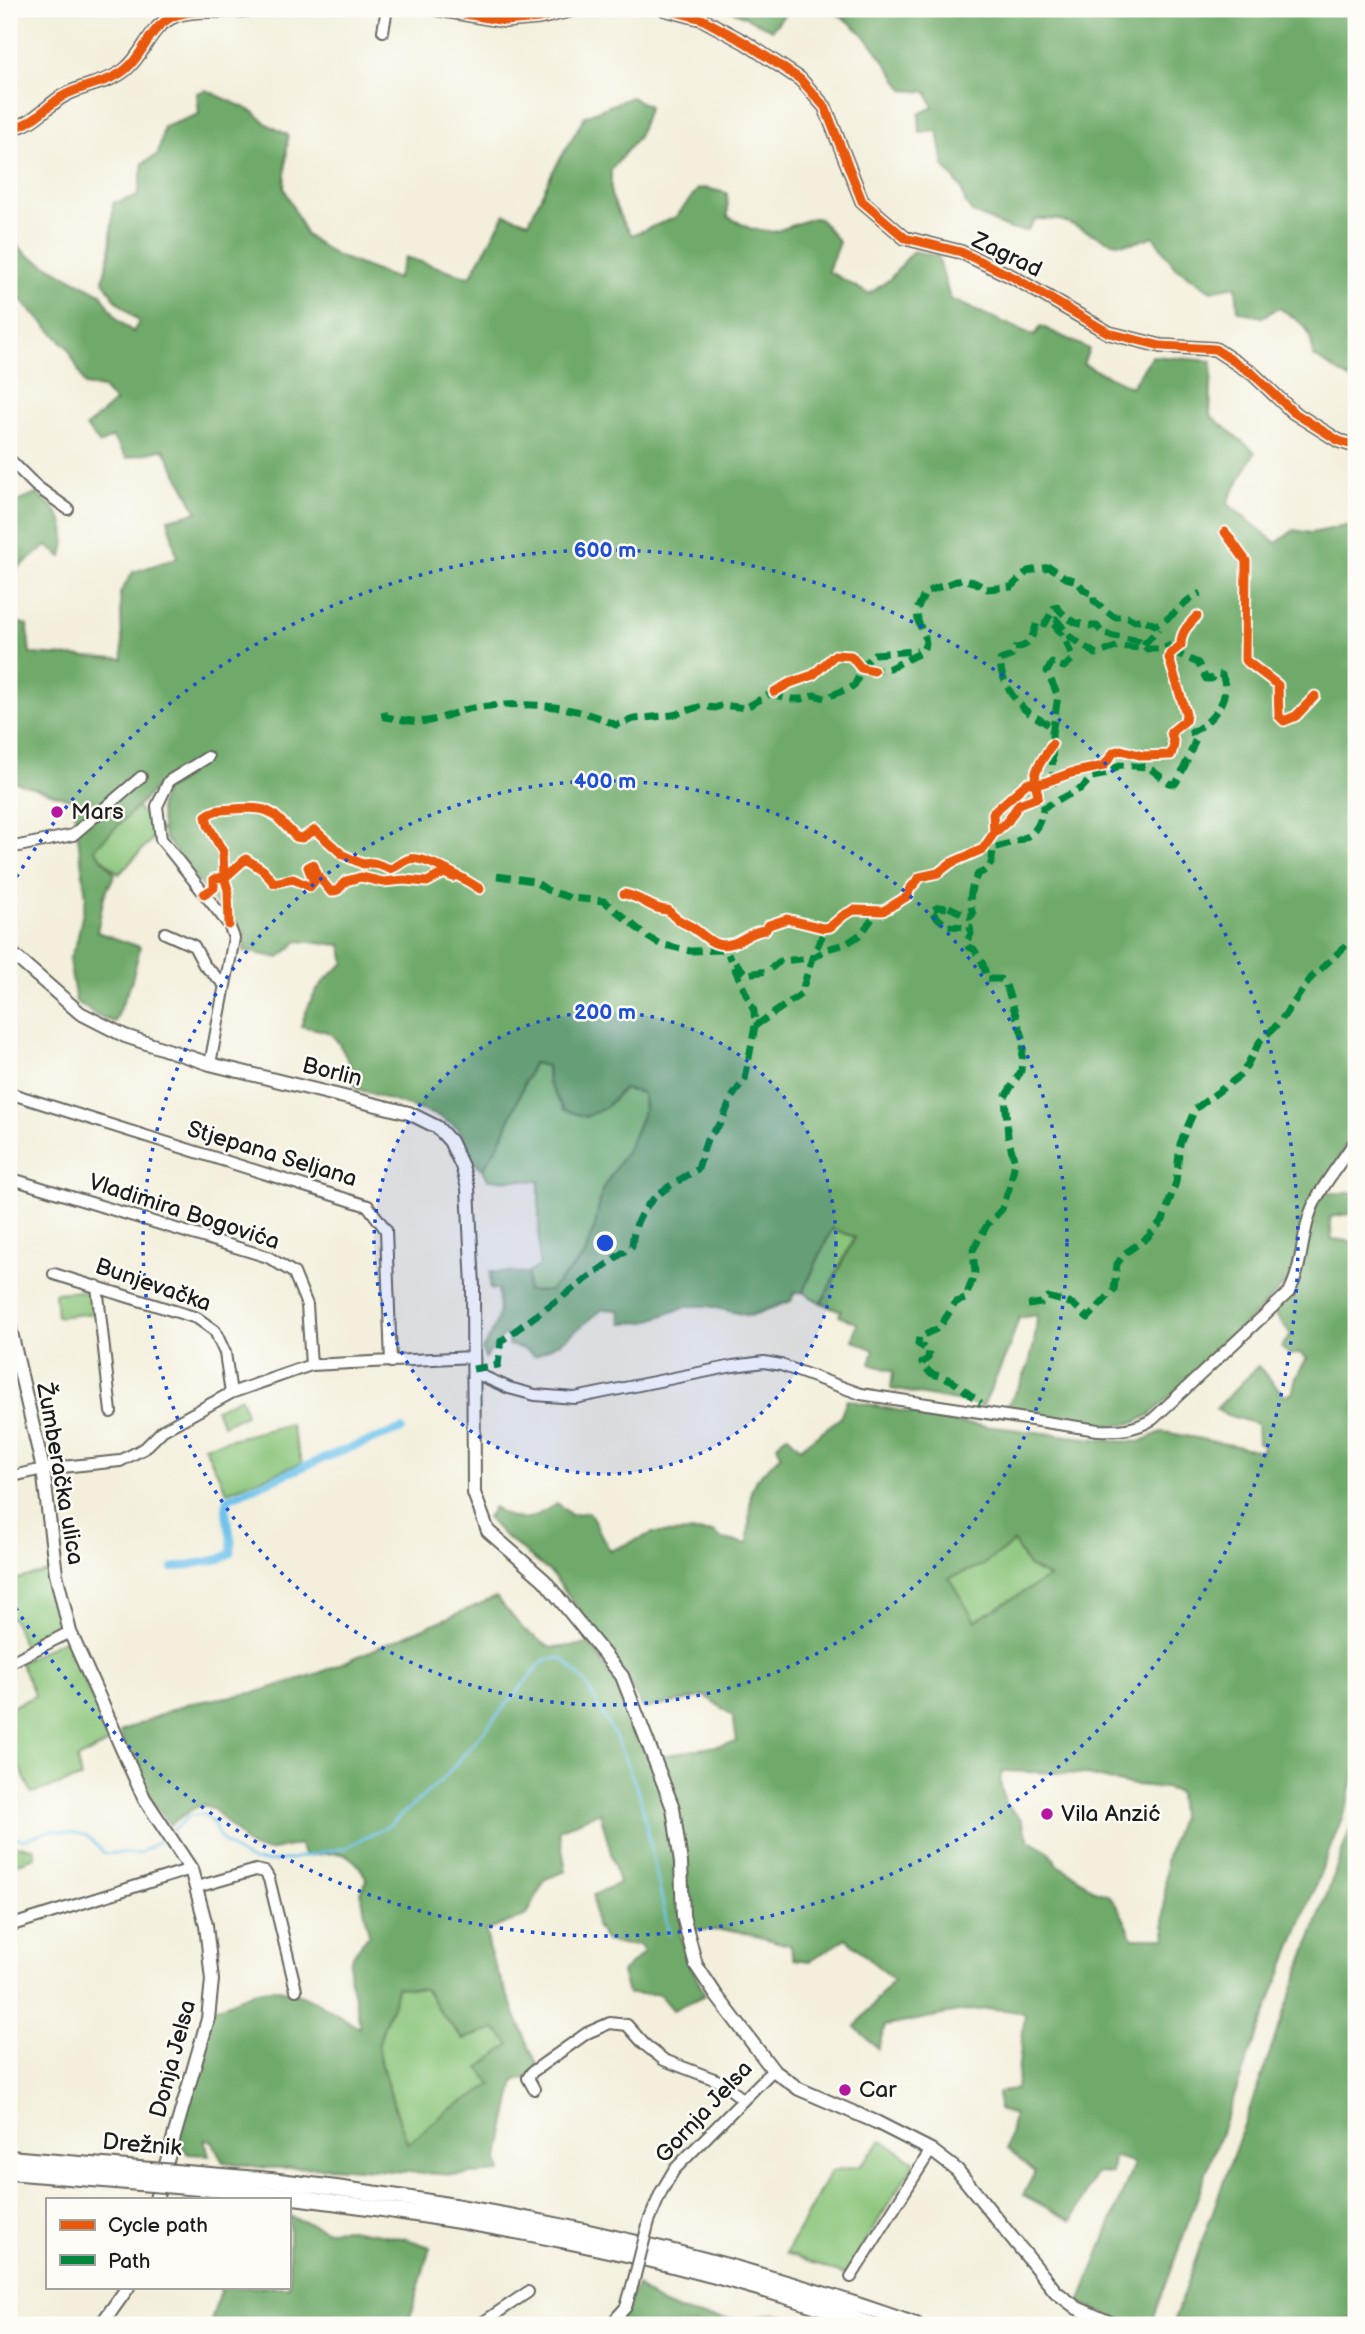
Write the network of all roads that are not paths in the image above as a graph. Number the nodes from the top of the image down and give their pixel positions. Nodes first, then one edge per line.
1 (257, 9) edge
2 (387, 9) edge
3 (436, 9) edge
4 (576, 9) edge
5 (664, 9) edge
6 (383, 31) dead end
7 (9, 127) edge
8 (1356, 446) edge
9 (9, 459) edge
10 (68, 509) dead end
11 (208, 757) dead end
12 (141, 777) dead end
13 (9, 848) edge
14 (165, 933) dead end
15 (9, 951) edge
16 (225, 985) junction
17 (211, 1064) junction
18 (9, 1093) edge
19 (1356, 1139) edge
20 (9, 1178) edge
21 (54, 1274) dead end
22 (97, 1286) junction
23 (9, 1324) edge
24 (473, 1357) junction
25 (391, 1362) junction
26 (311, 1365) junction
27 (473, 1372) junction
28 (231, 1393) junction
29 (111, 1412) dead end
30 (43, 1469) junction
31 (9, 1476) edge
32 (70, 1632) junction
33 (9, 1663) edge
34 (191, 1870) junction
35 (197, 1887) junction
36 (9, 1926) edge
37 (296, 1990) dead end
38 (773, 2070) junction
39 (534, 2089) dead end
40 (743, 2099) junction
41 (931, 2150) junction
42 (9, 2158) edge
43 (9, 2172) edge
44 (270, 2187) junction
45 (156, 2198) edge
46 (851, 2277) dead end
47 (127, 2288) edge
48 (527, 2292) dead end
49 (101, 2325) edge
50 (479, 2325) edge
51 (610, 2325) edge
52 (872, 2325) edge
53 (916, 2325) edge
54 (1115, 2325) edge

1 - 7 main road
2 - 6 street
3 - 4 main road
5 - 8 main road, Zagrad
9 - 10 street
11 - 16 street
12 - 13 street
14 - 16 street
15 - 17 main road, Borlin
16 - 17 street
17 - 24 main road, Borlin
18 - 25 street, Stjepana Seljana
19 - 27 street
20 - 26 street, Vladimira Bogovića
21 - 22 street, Bunjevačka
22 - 28 street, Bunjevačka
22 - 29 street
23 - 30 main road, Žumberačka ulica
24 - 25 street
24 - 27 main road, Borlin
25 - 26 street
26 - 28 street
27 - 38 main road, Borlin
28 - 30 street
30 - 31 street
30 - 32 main road, Žumberačka ulica
32 - 33 street
32 - 34 main road, Žumberačka ulica
34 - 35 main road, Donja Jelsa
34 - 36 street
35 - 37 street
35 - 45 main road, Donja Jelsa
38 - 40 street, Gornja Jelsa
38 - 41 main road, Borlin
39 - 40 street
40 - 51 street, Gornja Jelsa, bridge
41 - 46 street
41 - 54 main road, Borlin
42 - 44 highway, Drežnik, bridge
43 - 44 highway, Drežnik, bridge
44 - 52 highway
44 - 53 highway
47 - 49 main road
48 - 50 street

